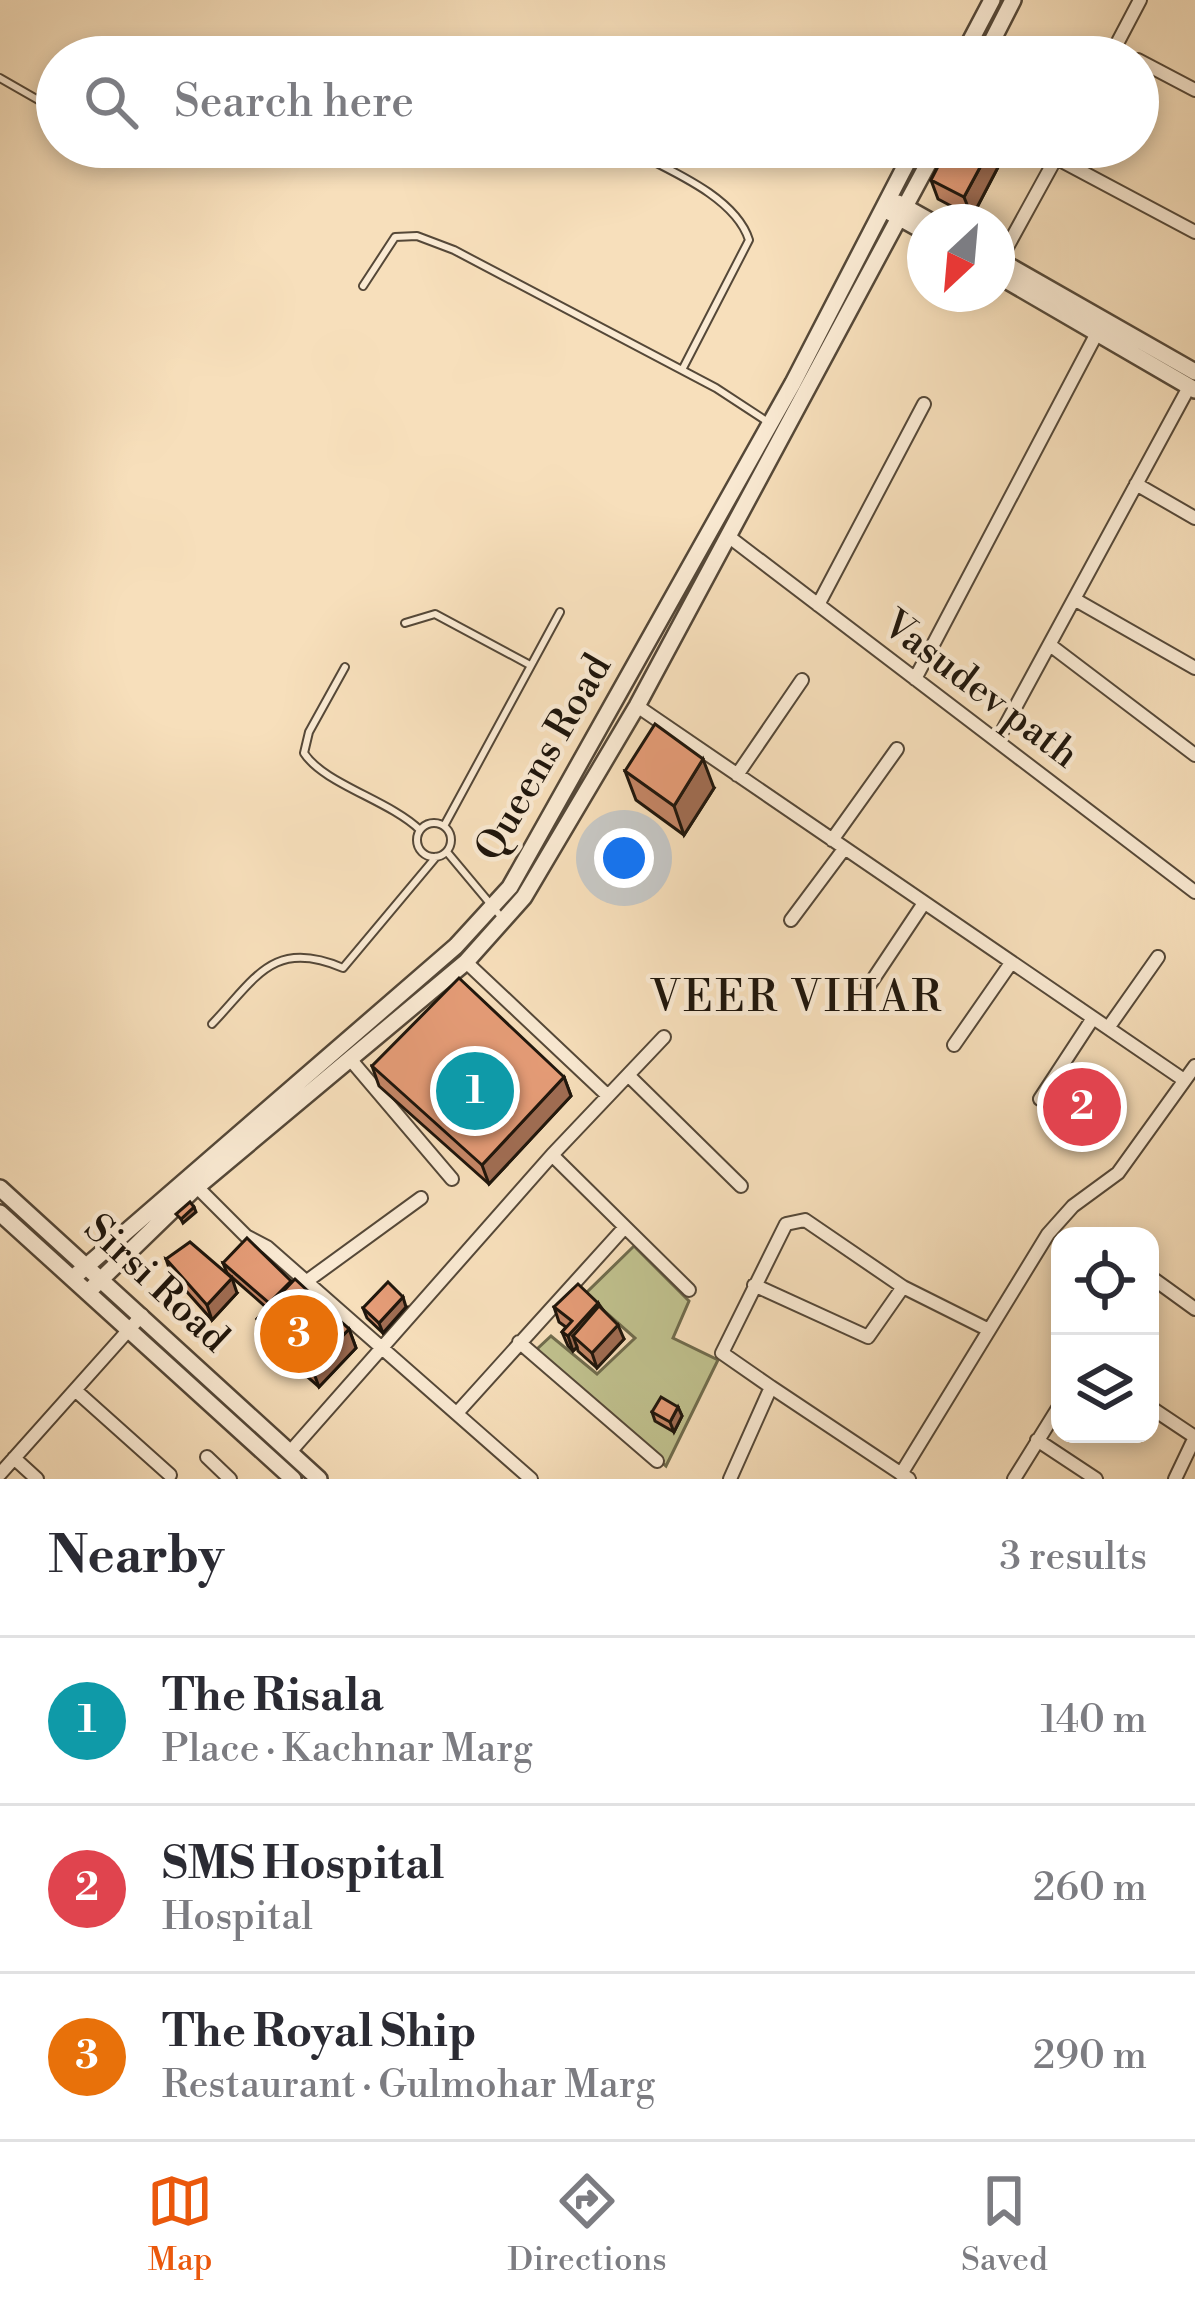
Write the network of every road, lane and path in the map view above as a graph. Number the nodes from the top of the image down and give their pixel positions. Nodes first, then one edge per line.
1 (992, 0) edge
2 (1140, 0) edge
3 (1010, 1) edge
4 (973, 36) edge
5 (994, 36) edge
6 (1121, 36) edge
7 (1159, 71) edge
8 (0, 78) edge
9 (1195, 90) edge
10 (36, 99) edge
11 (661, 168) edge
12 (908, 168) edge
13 (923, 168) edge
14 (1051, 168) edge
15 (1085, 168) edge
16 (895, 208) junction
17 (907, 213) edge
18 (907, 218) edge
19 (1195, 232) edge
20 (1015, 233) edge
21 (1015, 274) edge
22 (1015, 276) edge
23 (363, 286) dead end
24 (1097, 333) junction
25 (682, 370) junction
26 (1193, 383) edge
27 (924, 404) dead end
28 (777, 428) junction
29 (1136, 484) junction
30 (1195, 518) edge
31 (728, 536) junction
32 (1074, 598) junction
33 (818, 605) junction
34 (560, 612) dead end
35 (405, 623) dead end
36 (1050, 645) junction
37 (530, 665) junction
38 (345, 668) dead end
39 (1195, 668) edge
40 (915, 679) junction
41 (802, 680) dead end
42 (637, 706) junction
43 (997, 741) junction
44 (898, 749) dead end
45 (1195, 755) edge
46 (736, 775) junction
47 (444, 826) junction
48 (420, 830) junction
49 (838, 844) junction
50 (447, 852) junction
51 (436, 857) junction
52 (1195, 892) edge
53 (924, 903) junction
54 (494, 906) junction
55 (791, 920) dead end
56 (505, 922) junction
57 (1158, 957) dead end
58 (466, 962) junction
59 (1011, 963) junction
60 (868, 987) dead end
61 (1093, 1018) junction
62 (212, 1024) dead end
63 (1108, 1028) junction
64 (664, 1037) dead end
65 (954, 1045) dead end
66 (350, 1059) junction
67 (1195, 1066) edge
68 (628, 1075) junction
69 (1184, 1080) junction
70 (607, 1095) junction
71 (1040, 1099) dead end
72 (552, 1154) junction
73 (452, 1180) dead end
74 (741, 1186) dead end
75 (197, 1187) junction
76 (0, 1188) edge
77 (421, 1198) dead end
78 (0, 1213) edge
79 (625, 1227) junction
80 (88, 1264) junction
81 (74, 1277) junction
82 (102, 1277) junction
83 (307, 1281) junction
84 (1159, 1283) edge
85 (754, 1285) junction
86 (903, 1287) junction
87 (689, 1290) dead end
88 (89, 1291) junction
89 (1195, 1309) edge
90 (136, 1321) junction
91 (989, 1330) junction
92 (519, 1342) junction
93 (382, 1347) junction
94 (771, 1387) junction
95 (75, 1390) junction
96 (457, 1413) junction
97 (1159, 1414) edge
98 (1051, 1420) edge
99 (1195, 1437) edge
100 (1037, 1441) junction
101 (290, 1452) junction
102 (207, 1457) dead end
103 (14, 1458) junction
104 (657, 1461) dead end
105 (0, 1474) edge
106 (170, 1475) dead end
107 (294, 1475) edge
108 (905, 1476) edge
109 (226, 1478) edge
110 (732, 1478) edge
111 (38, 1479) edge
112 (319, 1479) edge
113 (532, 1479) edge
114 (1014, 1479) edge
115 (1096, 1479) edge
116 (1175, 1479) edge

1 - 4 street
2 - 6 street
3 - 5 street
7 - 9 street
8 - 10 lane
11 - 25 lane
12 - 16 street, Queens Road
13 - 16 street, Queens Road
14 - 20 street
15 - 19 street
16 - 17 street
16 - 18 street
16 - 28 street, Queens Road
21 - 26 street
22 - 24 street
23 - 25 lane
24 - 26 street
24 - 40 street
25 - 28 lane
26 - 29 street
27 - 33 street
28 - 31 street, Queens Road
28 - 54 street, Queens Road
29 - 30 street
29 - 32 street
31 - 33 street, Vasudev path
31 - 42 street, Queens Road
32 - 36 street
32 - 39 street
33 - 40 street, Vasudev path
34 - 37 lane
35 - 37 lane
36 - 43 street
36 - 45 street
37 - 47 lane
38 - 48 lane
40 - 43 street, Vasudev path
41 - 46 street
42 - 46 street
42 - 56 street, Queens Road
43 - 52 street, Vasudev path
44 - 49 street
46 - 49 street
47 - 48 lane
47 - 50 lane
48 - 51 lane
49 - 53 street
49 - 55 street
50 - 51 lane
50 - 54 lane
51 - 62 lane
53 - 59 street
53 - 60 street
54 - 56 lane
54 - 80 street, Queens Road
56 - 58 street, Queens Road
57 - 63 street
58 - 66 street, Queens Road
58 - 70 street
59 - 61 street
59 - 65 street
61 - 63 street
61 - 71 street
63 - 69 street
64 - 68 street
66 - 73 street
66 - 75 street, Queens Road
67 - 69 street
68 - 70 street
68 - 74 street
69 - 91 street
70 - 72 street
72 - 79 street
72 - 93 street
75 - 82 street, Queens Road
75 - 83 street
76 - 80 street, Sirsi Road
77 - 83 street
78 - 81 street, Sirsi Road
79 - 87 street
79 - 92 street
80 - 81 street, Queens Road
80 - 82 street, Sirsi Road
81 - 88 street, Sirsi Road
82 - 88 street, Queens Road
82 - 90 street, Sirsi Road
83 - 93 street
84 - 89 street
85 - 86 street
85 - 86 street
85 - 94 street
86 - 91 street
88 - 90 street, Sirsi Road
90 - 95 street
90 - 101 street, Sirsi Road
90 - 107 street, Sirsi Road
91 - 108 street
92 - 96 street
92 - 104 street
93 - 96 street
93 - 101 street
94 - 108 street
94 - 110 street
95 - 103 street
95 - 106 street
96 - 113 street
97 - 99 street
98 - 100 street
99 - 116 street
100 - 114 street
100 - 115 street
101 - 107 street, Sirsi Road
102 - 109 street
103 - 105 street
103 - 111 street
107 - 112 street, Sirsi Road

